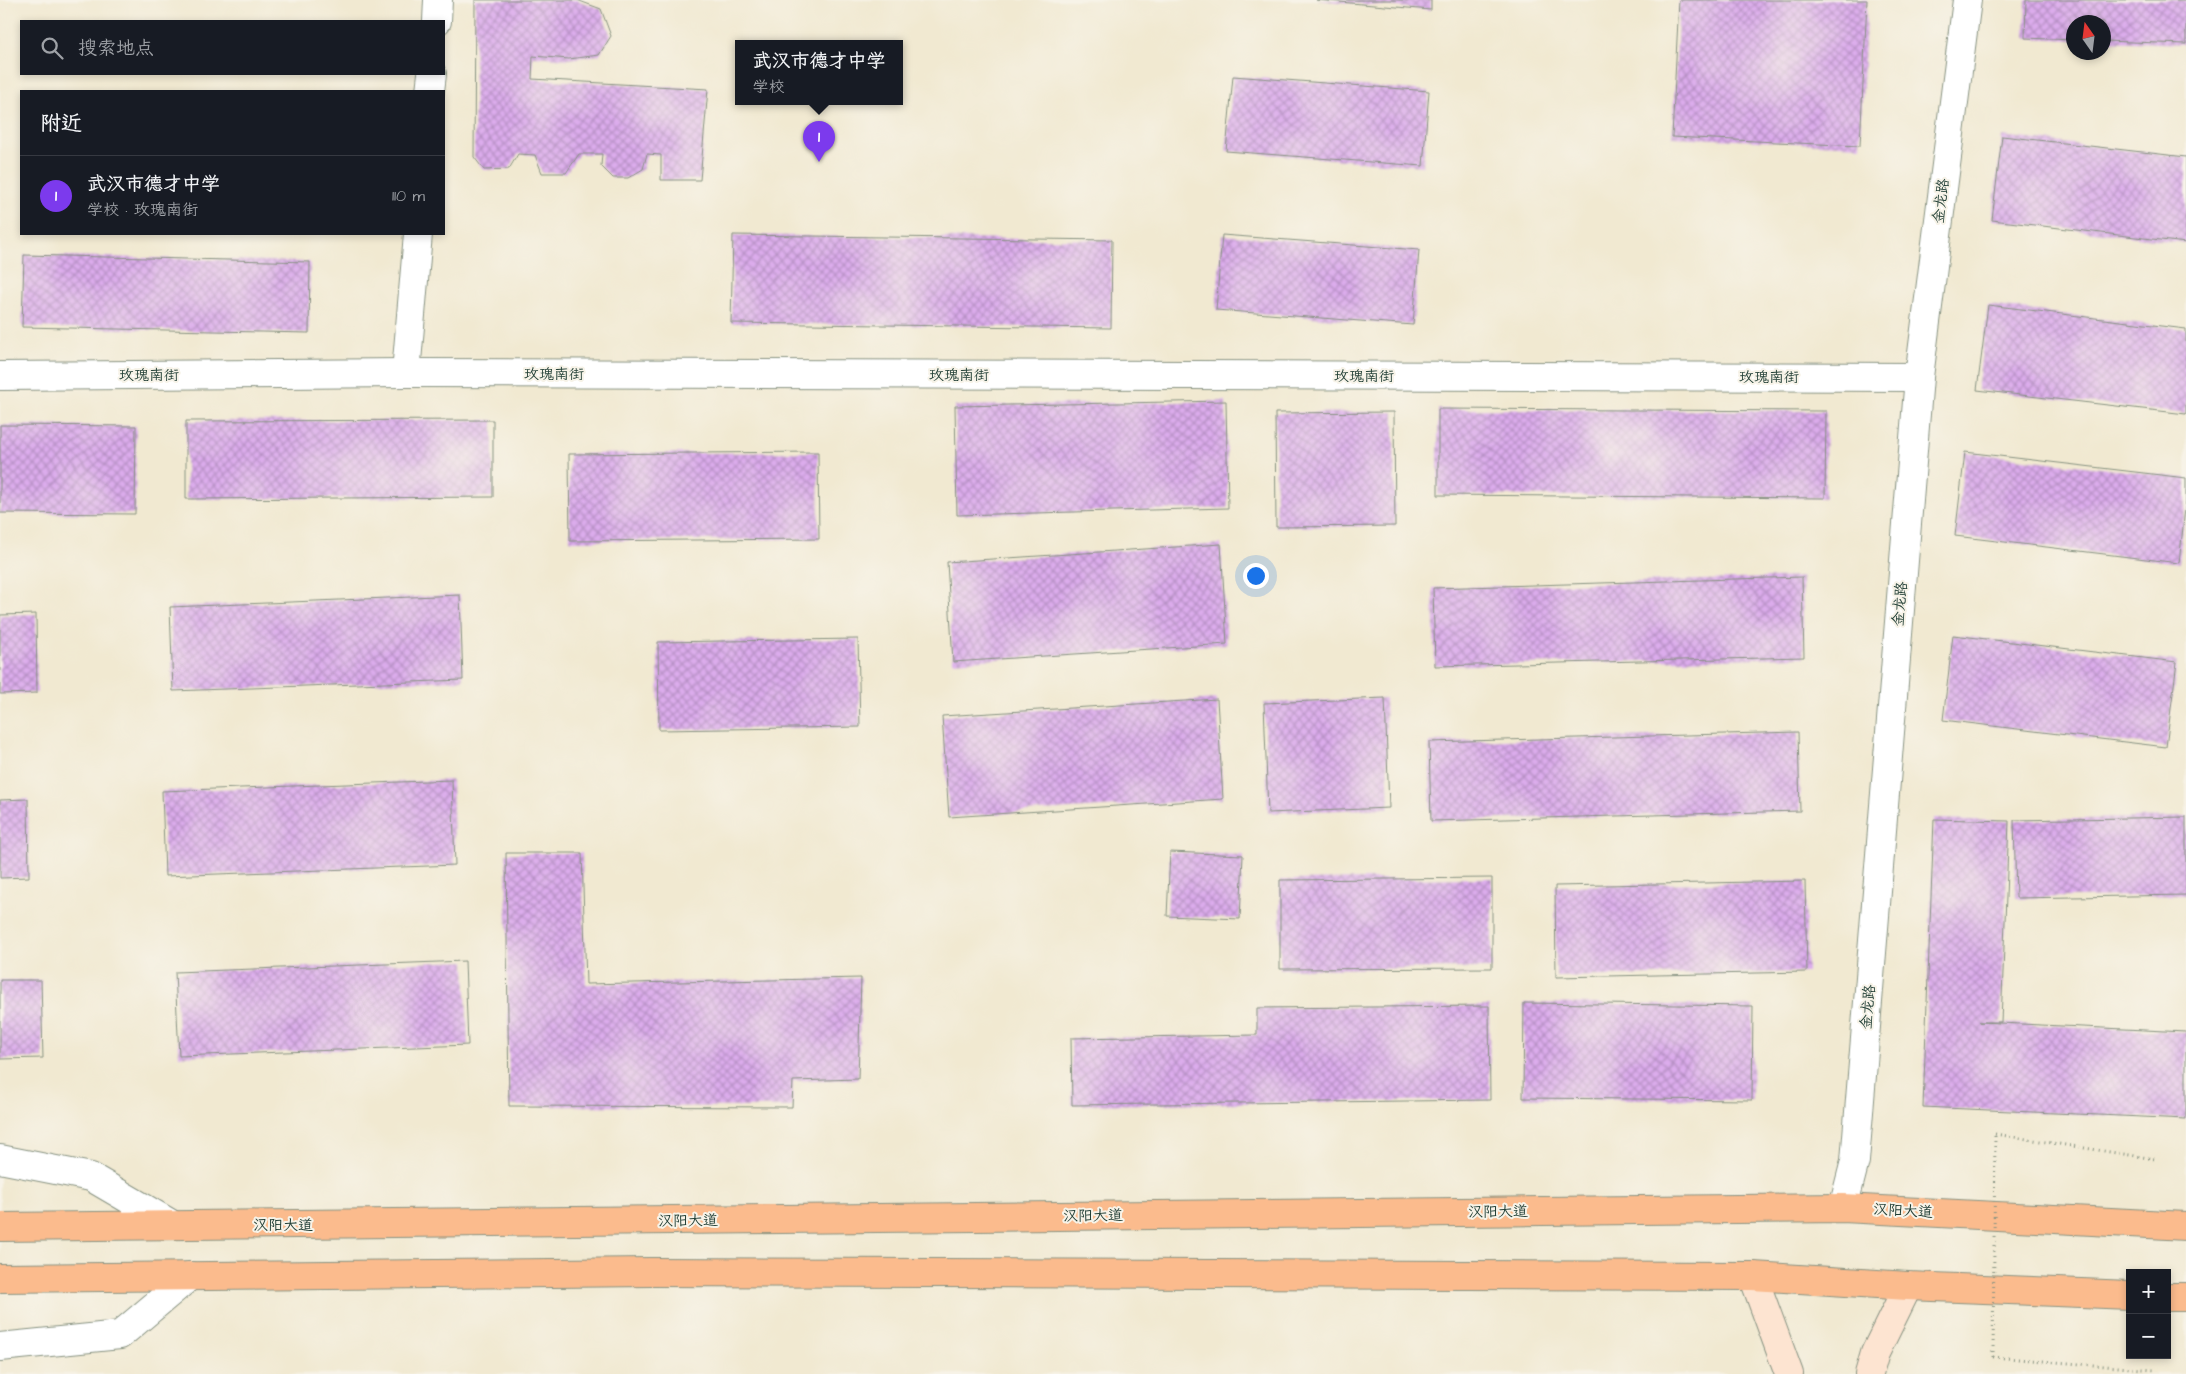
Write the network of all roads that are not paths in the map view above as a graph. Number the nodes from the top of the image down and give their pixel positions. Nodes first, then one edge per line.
1 (438, 0) edge
2 (1967, 0) edge
3 (436, 20) edge
4 (432, 75) edge
5 (430, 90) edge
6 (418, 235) edge
7 (406, 373) junction
8 (0, 376) edge
9 (1919, 377) junction
10 (0, 1159) edge
11 (1843, 1208) junction
12 (173, 1226) junction
13 (2186, 1226) edge
14 (0, 1227) edge
15 (190, 1276) junction
16 (1752, 1276) junction
17 (0, 1278) edge
18 (1908, 1286) junction
19 (2126, 1295) edge
20 (2171, 1297) edge
21 (2186, 1297) edge
22 (0, 1347) edge
23 (1789, 1374) edge
24 (1869, 1374) edge

1 - 3 street
2 - 9 street, 金龙路
4 - 5 street
6 - 7 street
7 - 8 street, 玫瑰南街
7 - 9 street, 玫瑰南街
9 - 11 street, 金龙路
10 - 12 street
11 - 12 main road, 汉阳大道
11 - 13 main road, 汉阳大道
12 - 14 main road, 汉阳大道
15 - 16 main road
15 - 17 main road
15 - 22 street
16 - 18 main road
16 - 23 main road
18 - 19 main road
18 - 24 main road
20 - 21 main road

